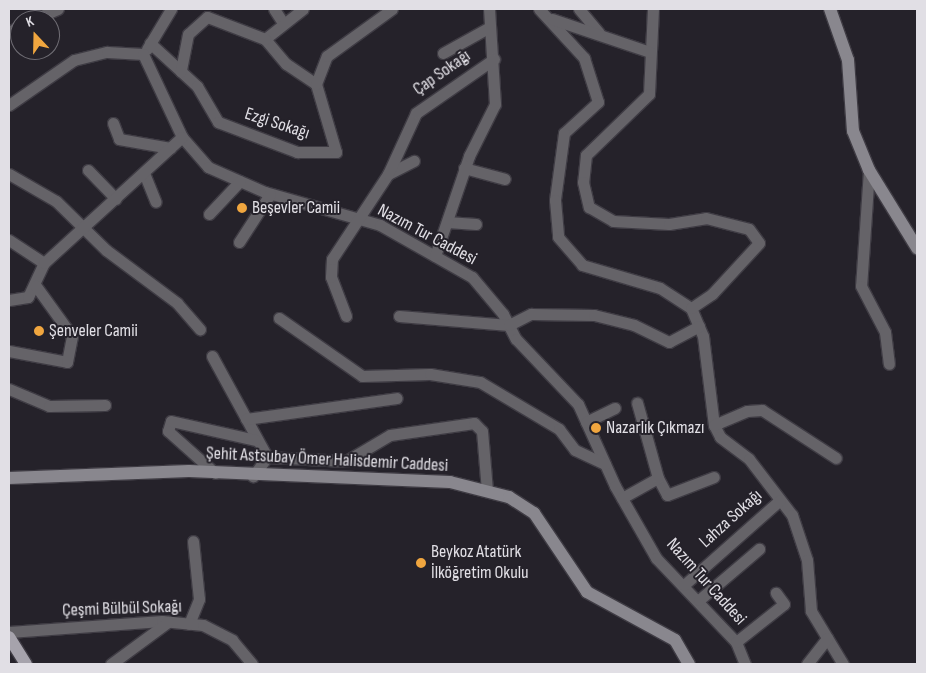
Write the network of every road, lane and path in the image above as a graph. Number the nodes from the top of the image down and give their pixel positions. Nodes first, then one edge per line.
1 (171, 9) edge
2 (274, 9) edge
3 (303, 9) edge
4 (392, 9) edge
5 (489, 9) edge
6 (539, 9) edge
7 (579, 9) edge
8 (653, 9) edge
9 (830, 9) edge
10 (552, 19) junction
11 (283, 23) junction
12 (488, 28) junction
13 (599, 33) junction
14 (265, 39) junction
15 (150, 43) junction
16 (650, 52) junction
17 (443, 53) dead end
18 (143, 54) junction
19 (494, 58) junction
20 (180, 71) junction
21 (316, 84) junction
22 (9, 105) edge
23 (113, 123) dead end
24 (182, 137) junction
25 (170, 148) junction
26 (414, 161) dead end
27 (464, 168) junction
28 (88, 170) dead end
29 (868, 170) junction
30 (144, 173) junction
31 (9, 174) edge
32 (388, 174) junction
33 (505, 179) dead end
34 (240, 181) junction
35 (270, 194) junction
36 (116, 199) junction
37 (156, 202) dead end
38 (209, 214) dead end
39 (356, 218) junction
40 (447, 222) junction
41 (476, 224) dead end
42 (81, 228) junction
43 (9, 240) edge
44 (239, 242) dead end
45 (917, 248) edge
46 (435, 256) junction
47 (44, 262) junction
48 (36, 286) junction
49 (9, 300) edge
50 (691, 308) junction
51 (346, 316) dead end
52 (399, 316) dead end
53 (279, 318) dead end
54 (508, 326) junction
55 (699, 326) junction
56 (200, 328) dead end
57 (9, 351) edge
58 (212, 356) dead end
59 (890, 364) dead end
60 (9, 389) edge
61 (397, 398) dead end
62 (636, 403) dead end
63 (105, 405) dead end
64 (615, 408) dead end
65 (246, 419) junction
66 (586, 422) junction
67 (714, 425) junction
68 (255, 440) junction
69 (267, 457) junction
70 (836, 458) dead end
71 (605, 464) junction
72 (215, 473) junction
73 (253, 476) junction
74 (714, 477) dead end
75 (9, 478) edge
76 (658, 478) junction
77 (487, 491) junction
78 (622, 498) junction
79 (780, 500) junction
80 (193, 541) dead end
81 (759, 549) dead end
82 (684, 585) junction
83 (776, 593) dead end
84 (699, 600) junction
85 (168, 622) junction
86 (190, 624) junction
87 (9, 632) edge
88 (9, 637) edge
89 (827, 638) junction
90 (736, 642) junction
91 (26, 664) edge
92 (112, 664) edge
93 (252, 664) edge
94 (690, 664) edge
95 (745, 664) edge
96 (808, 664) edge
97 (843, 664) edge

1 - 15 street
2 - 11 street
3 - 11 street
4 - 21 street
5 - 12 street
6 - 10 street
7 - 13 street
8 - 16 street
9 - 29 street
10 - 13 street
10 - 50 street
11 - 14 street
12 - 17 street
12 - 19 street
13 - 16 street
14 - 20 street
14 - 21 street
15 - 18 street
15 - 20 street, Ezgi Sokağı
16 - 50 street
18 - 22 street
18 - 24 street, Nazım Tur Caddesi
19 - 27 street
19 - 32 street, Çap Sokağı
20 - 21 street, Ezgi Sokağı
23 - 25 street
24 - 25 street
24 - 34 street, Nazım Tur Caddesi
25 - 30 street
26 - 32 street, Çap Sokağı
27 - 33 street
27 - 40 street
28 - 36 street
29 - 45 street
29 - 59 street
30 - 36 street
30 - 37 street
31 - 42 street
32 - 39 street, Çap Sokağı
34 - 35 street, Nazım Tur Caddesi
34 - 38 street
35 - 39 street, Nazım Tur Caddesi
35 - 44 street
36 - 42 street
39 - 46 street, Nazım Tur Caddesi
39 - 51 street, Çap Sokağı
40 - 41 street
40 - 46 street
42 - 47 street
42 - 56 street
43 - 47 street
46 - 54 street, Nazım Tur Caddesi
47 - 48 street
48 - 49 street
48 - 57 street
50 - 55 street
52 - 54 street
53 - 71 street
54 - 55 street
54 - 66 street, Nazım Tur Caddesi
55 - 67 street
58 - 65 street
60 - 63 street
61 - 65 street
62 - 76 street
64 - 66 street
65 - 68 street
66 - 71 street, Nazım Tur Caddesi
67 - 70 street
67 - 79 street
68 - 69 street
68 - 72 street
69 - 73 street
69 - 77 street
71 - 78 street, Nazım Tur Caddesi
72 - 73 street, Şehit Astsubay Ömer Halisdemir Caddesi
72 - 75 street, Şehit Astsubay Ömer Halisdemir Caddesi
73 - 77 street, Şehit Astsubay Ömer Halisdemir Caddesi
74 - 76 street
76 - 78 street
77 - 94 street, Şehit Astsubay Ömer Halisdemir Caddesi
78 - 82 street, Nazım Tur Caddesi
79 - 82 street, Lahza Sokağı
79 - 89 street
80 - 86 street
81 - 84 street
82 - 84 street, Nazım Tur Caddesi
83 - 90 street
84 - 90 street, Nazım Tur Caddesi
85 - 86 street, Çeşmi Bülbül Sokağı
85 - 87 street, Çeşmi Bülbül Sokağı
85 - 92 street
86 - 93 street, Çeşmi Bülbül Sokağı
88 - 91 main road
89 - 96 street
89 - 97 street
90 - 95 street, Nazım Tur Caddesi

